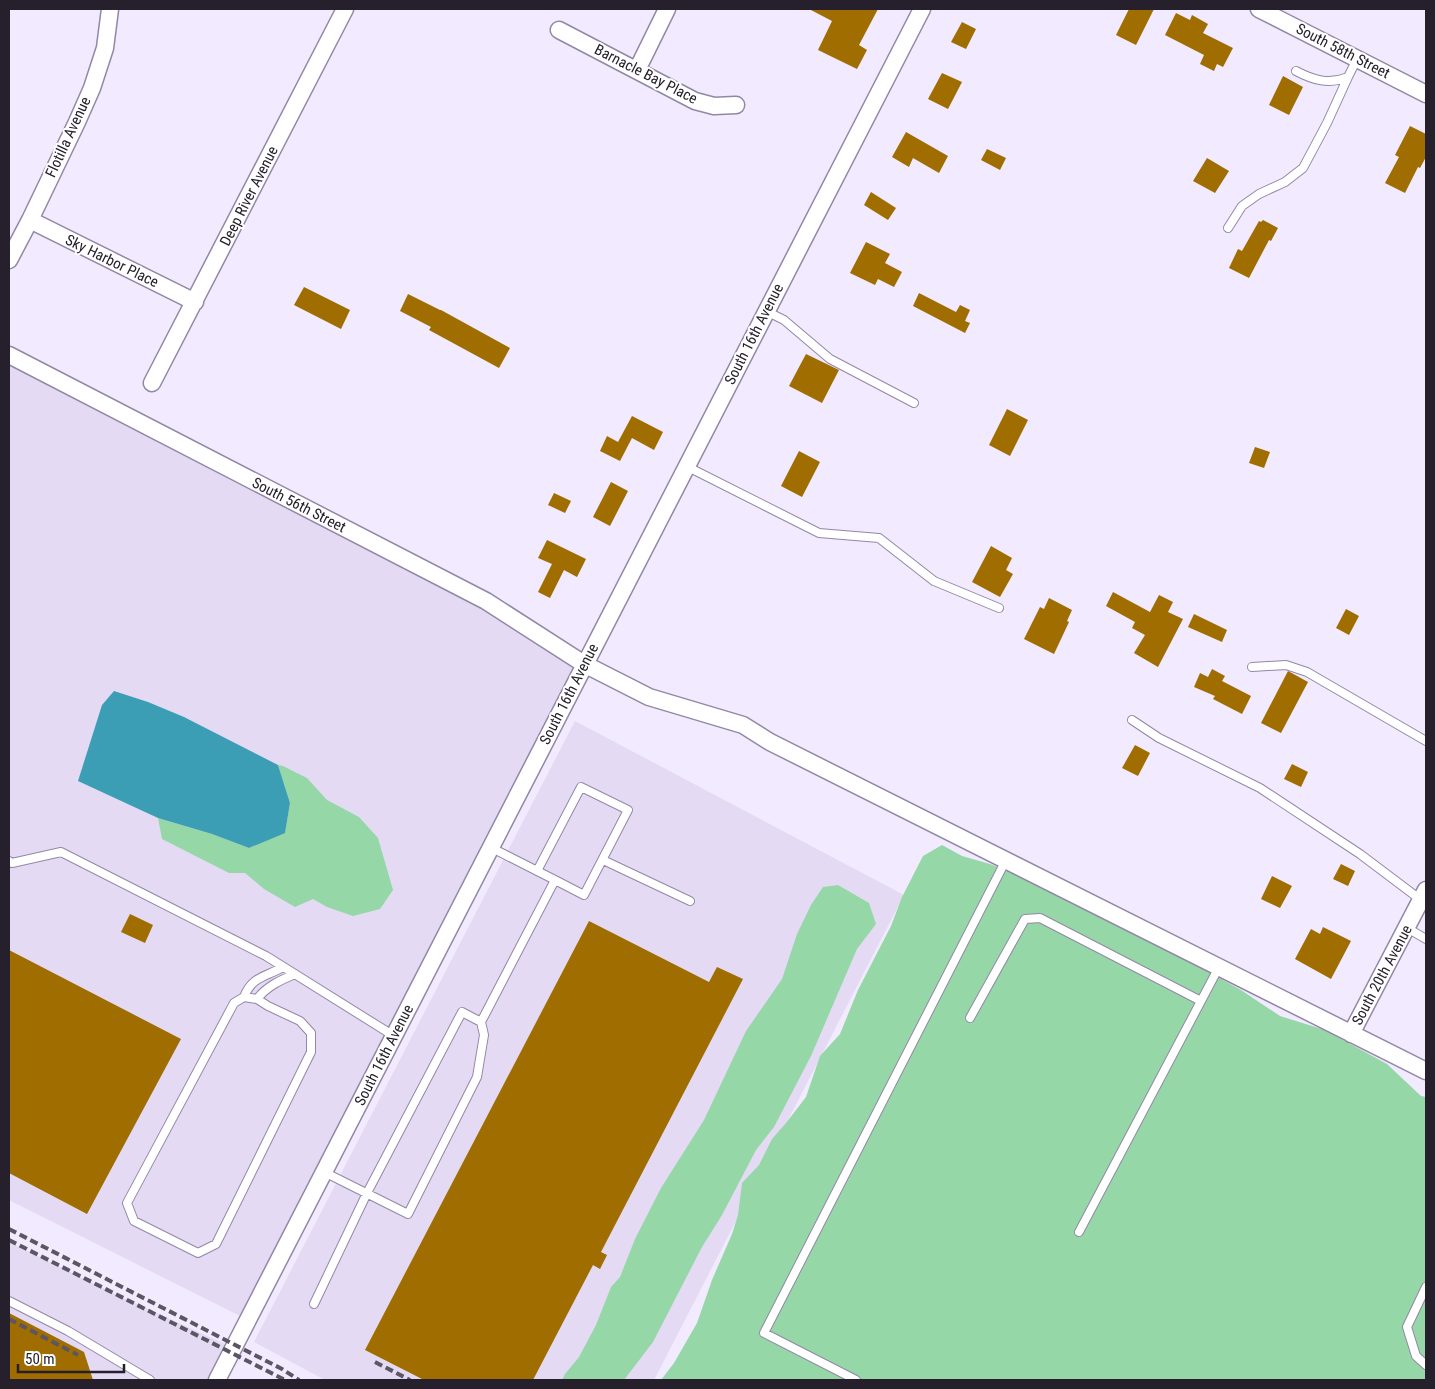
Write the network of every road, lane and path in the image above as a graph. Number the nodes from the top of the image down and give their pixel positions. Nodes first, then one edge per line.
1 (110, 9) edge
2 (345, 9) edge
3 (667, 9) edge
4 (922, 9) edge
5 (1259, 9) edge
6 (559, 30) dead end
7 (1357, 59) junction
8 (637, 70) junction
9 (1296, 71) dead end
10 (1348, 77) junction
11 (1426, 94) edge
12 (736, 104) dead end
13 (30, 220) junction
14 (1228, 228) dead end
15 (9, 260) edge
16 (195, 302) junction
17 (766, 311) junction
18 (9, 355) edge
19 (152, 383) dead end
20 (914, 403) dead end
21 (686, 466) junction
22 (999, 608) dead end
23 (584, 664) junction
24 (1252, 667) dead end
25 (1132, 720) dead end
26 (1426, 741) edge
27 (490, 847) junction
28 (603, 860) junction
29 (1006, 860) junction
30 (9, 861) edge
31 (537, 871) junction
32 (556, 880) junction
33 (1424, 895) edge
34 (690, 902) dead end
35 (1407, 928) junction
36 (1426, 940) edge
37 (283, 967) junction
38 (1219, 967) junction
39 (296, 974) junction
40 (244, 997) junction
41 (257, 999) junction
42 (1201, 1000) junction
43 (970, 1018) dead end
44 (481, 1022) junction
45 (1351, 1034) junction
46 (394, 1036) junction
47 (1426, 1071) edge
48 (324, 1172) junction
49 (367, 1193) junction
50 (1079, 1232) dead end
51 (1426, 1287) edge
52 (9, 1301) edge
53 (314, 1304) dead end
54 (1426, 1365) edge
55 (136, 1372) junction
56 (134, 1380) edge
57 (150, 1380) edge
58 (217, 1380) edge
59 (856, 1380) edge

1 - 13 street, Flotilla Avenue
2 - 16 street, Deep River Avenue
3 - 8 street
4 - 17 street, South 16th Avenue
5 - 7 street, South 58th Street
6 - 8 street, Barnacle Bay Place
7 - 10 lane
7 - 11 street, South 58th Street
8 - 12 street, Barnacle Bay Place
9 - 10 lane
10 - 14 lane
13 - 15 street, Flotilla Avenue
13 - 16 street, Sky Harbor Place
16 - 19 street, Deep River Avenue
17 - 20 lane
17 - 21 street, South 16th Avenue
18 - 23 street, South 56th Street
21 - 22 lane
21 - 23 street, South 16th Avenue
23 - 27 street, South 16th Avenue
23 - 29 street, South 56th Street
24 - 26 lane
25 - 33 lane
27 - 31 lane
27 - 46 street, South 16th Avenue
28 - 31 lane
28 - 32 lane
28 - 34 lane
29 - 38 street, South 56th Street
29 - 59 lane
30 - 37 lane
31 - 32 lane
32 - 44 lane
33 - 35 street, South 20th Avenue
35 - 36 lane
35 - 45 street, South 20th Avenue
37 - 39 lane
37 - 40 lane
38 - 42 lane
38 - 45 street, South 56th Street
39 - 41 lane
39 - 46 lane
40 - 41 lane
40 - 41 lane
42 - 43 lane
42 - 50 lane
44 - 49 lane
44 - 49 lane
45 - 47 street, South 56th Street
46 - 48 street, South 16th Avenue
48 - 49 lane
48 - 58 street, South 16th Avenue
49 - 53 lane
51 - 54 lane
52 - 55 lane
55 - 56 lane
55 - 57 lane

